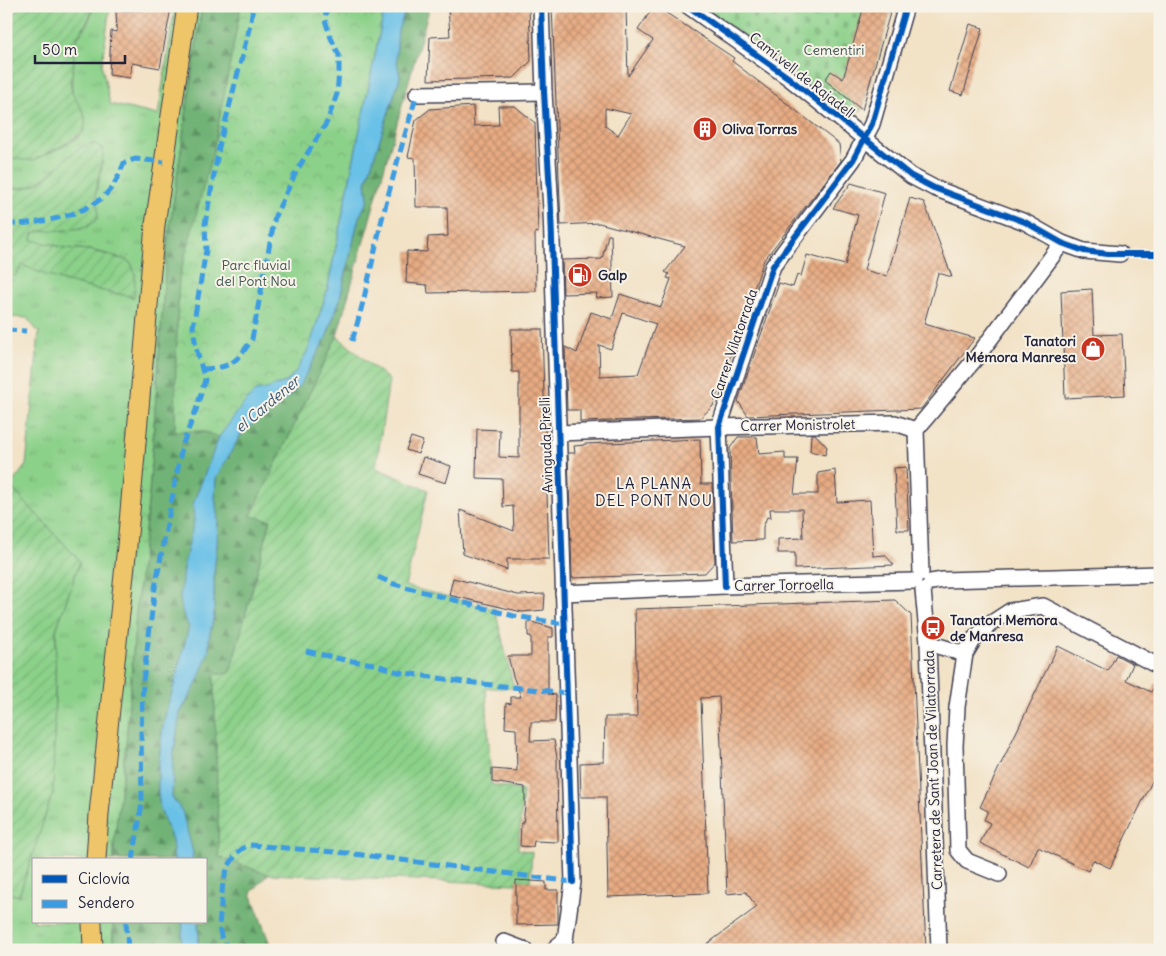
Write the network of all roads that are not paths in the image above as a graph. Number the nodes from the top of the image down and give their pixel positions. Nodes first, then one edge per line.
1 (187, 6) edge
2 (541, 6) edge
3 (688, 6) edge
4 (906, 6) edge
5 (544, 92) junction
6 (417, 94) dead end
7 (865, 140) junction
8 (1062, 243) junction
9 (1120, 254) dead end
10 (719, 427) junction
11 (916, 430) junction
12 (558, 433) junction
13 (1160, 574) edge
14 (922, 581) junction
15 (724, 586) junction
16 (563, 593) junction
17 (928, 642) junction
18 (965, 654) junction
19 (1160, 667) edge
20 (96, 858) edge
21 (999, 874) dead end
22 (92, 924) edge
23 (504, 942) dead end
24 (93, 950) edge
25 (525, 950) edge
26 (555, 950) edge
27 (939, 950) edge

1 - 20 main road
2 - 5 street, Avinguda Pirelli
3 - 7 street, Camí vell de Rajadell
4 - 7 street, Carrer Vilatorrada
5 - 6 street
5 - 12 street, Avinguda Pirelli
7 - 8 street, Camí vell de Rajadell
7 - 10 street, Carrer Vilatorrada
8 - 9 street, Camí vell de Rajadell
8 - 11 street
10 - 11 street, Carrer Monistrolet
10 - 12 street, Carrer Monistrolet
10 - 15 street, Carrer Vilatorrada
11 - 14 street, Carretera de Sant Joan de Vilatorrada
12 - 16 street, Avinguda Pirelli
13 - 14 street, Carrer Torroella
14 - 15 street, Carrer Torroella
14 - 17 street, Carretera de Sant Joan de Vilatorrada
15 - 16 street, Carrer Torroella
16 - 26 street, Avinguda Pirelli
17 - 18 street
17 - 27 street, Carretera de Sant Joan de Vilatorrada
18 - 19 street
18 - 21 street
22 - 24 main road
23 - 25 street

